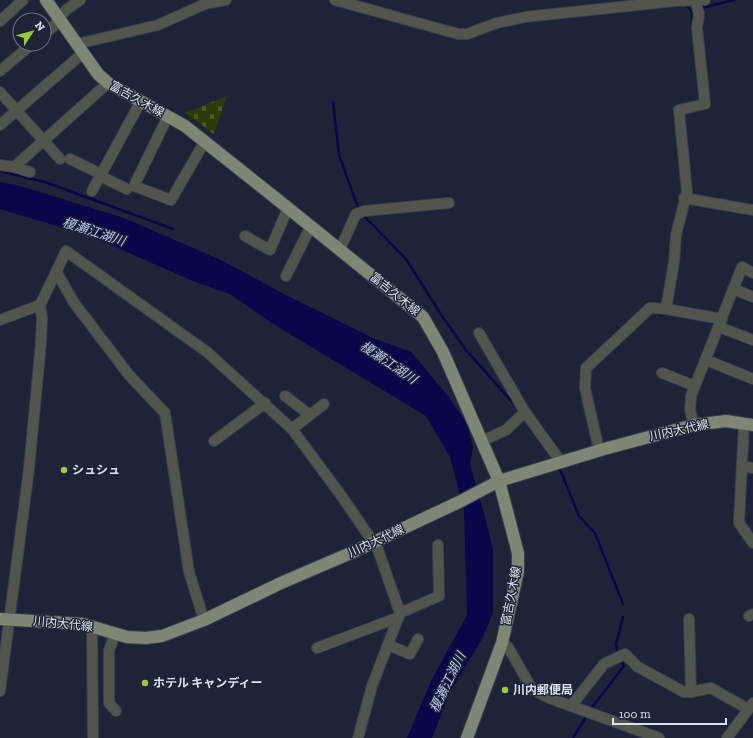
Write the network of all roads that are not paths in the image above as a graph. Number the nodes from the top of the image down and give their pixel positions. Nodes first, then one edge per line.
1 (23, 0) edge
2 (46, 0) edge
3 (80, 0) edge
4 (226, 0) edge
5 (335, 0) edge
6 (694, 3) edge
7 (59, 19) junction
8 (0, 21) edge
9 (52, 26) edge
10 (80, 49) junction
11 (23, 52) edge
12 (0, 71) edge
13 (108, 84) junction
14 (0, 92) edge
15 (141, 102) junction
16 (17, 111) junction
17 (168, 116) junction
18 (0, 125) edge
19 (43, 140) junction
20 (205, 141) junction
21 (0, 165) edge
22 (14, 167) junction
23 (30, 172) dead end
24 (100, 175) junction
25 (127, 189) dead end
26 (92, 191) dead end
27 (684, 198) junction
28 (449, 203) dead end
29 (288, 208) junction
30 (753, 210) edge
31 (311, 226) junction
32 (244, 236) dead end
33 (340, 249) junction
34 (57, 270) junction
35 (753, 273) edge
36 (286, 276) dead end
37 (733, 288) junction
38 (753, 297) edge
39 (40, 305) junction
40 (666, 309) junction
41 (0, 320) edge
42 (721, 323) junction
43 (479, 333) dead end
44 (753, 340) edge
45 (706, 360) junction
46 (662, 373) dead end
47 (753, 379) edge
48 (695, 386) junction
49 (285, 396) dead end
50 (265, 404) junction
51 (324, 404) dead end
52 (525, 412) junction
53 (310, 415) junction
54 (749, 424) edge
55 (694, 425) junction
56 (292, 429) junction
57 (214, 441) dead end
58 (482, 441) junction
59 (599, 450) junction
60 (561, 462) junction
61 (742, 466) junction
62 (753, 468) edge
63 (499, 481) junction
64 (374, 542) junction
65 (753, 543) edge
66 (438, 545) dead end
67 (400, 615) junction
68 (690, 619) dead end
69 (5, 620) edge
70 (204, 620) junction
71 (92, 626) junction
72 (115, 633) junction
73 (418, 639) dead end
74 (502, 643) junction
75 (388, 645) junction
76 (317, 648) dead end
77 (0, 692) edge
78 (691, 692) junction
79 (571, 706) junction
80 (751, 706) edge
81 (116, 711) dead end
82 (93, 738) edge
83 (358, 738) edge
84 (467, 738) edge
85 (659, 738) edge
86 (727, 738) edge

1 - 8 street
2 - 7 main road, 富吉久木線
3 - 7 street
4 - 10 street
5 - 6 street
6 - 27 street
7 - 9 street
7 - 10 main road, 富吉久木線
10 - 13 main road, 富吉久木線
10 - 16 street
11 - 12 street
13 - 15 main road, 富吉久木線
13 - 19 street
14 - 16 street
15 - 17 main road, 富吉久木線
15 - 24 street
16 - 18 street
16 - 19 street
17 - 20 main road, 富吉久木線
17 - 20 street
19 - 22 street
19 - 24 street
20 - 29 main road, 富吉久木線
21 - 22 street
22 - 23 street
24 - 25 street
24 - 26 street
27 - 30 street
27 - 40 street
28 - 33 street
29 - 31 main road, 富吉久木線
29 - 32 street
31 - 33 main road, 富吉久木線
31 - 36 street
33 - 58 main road, 富吉久木線
34 - 39 street
34 - 50 street
34 - 70 street
35 - 37 street
37 - 38 street
37 - 42 street
39 - 41 street
39 - 69 street
40 - 42 street
40 - 59 street
42 - 44 street
42 - 45 street
43 - 52 street
45 - 47 street
45 - 48 street
46 - 48 street
48 - 55 street
49 - 53 street
50 - 56 street
50 - 57 street
51 - 53 street
52 - 58 street
52 - 60 street
53 - 56 street
54 - 55 main road, 川内大代線
54 - 61 street
55 - 59 main road, 川内大代線
56 - 64 street
58 - 63 main road, 富吉久木線
59 - 60 main road, 川内大代線
60 - 63 main road, 川内大代線
61 - 62 street
61 - 65 street
63 - 64 main road, 川内大代線
63 - 74 main road, 富吉久木線
64 - 67 street
64 - 70 main road, 川内大代線
66 - 67 street
67 - 75 street
67 - 76 street
68 - 78 street
69 - 71 main road, 川内大代線
69 - 77 street
70 - 72 main road, 川内大代線
71 - 72 main road, 川内大代線
71 - 82 street
72 - 81 street
73 - 75 street
74 - 79 street
74 - 84 main road, 富吉久木線
75 - 83 street
78 - 79 street
78 - 80 street
79 - 85 street
80 - 86 street

